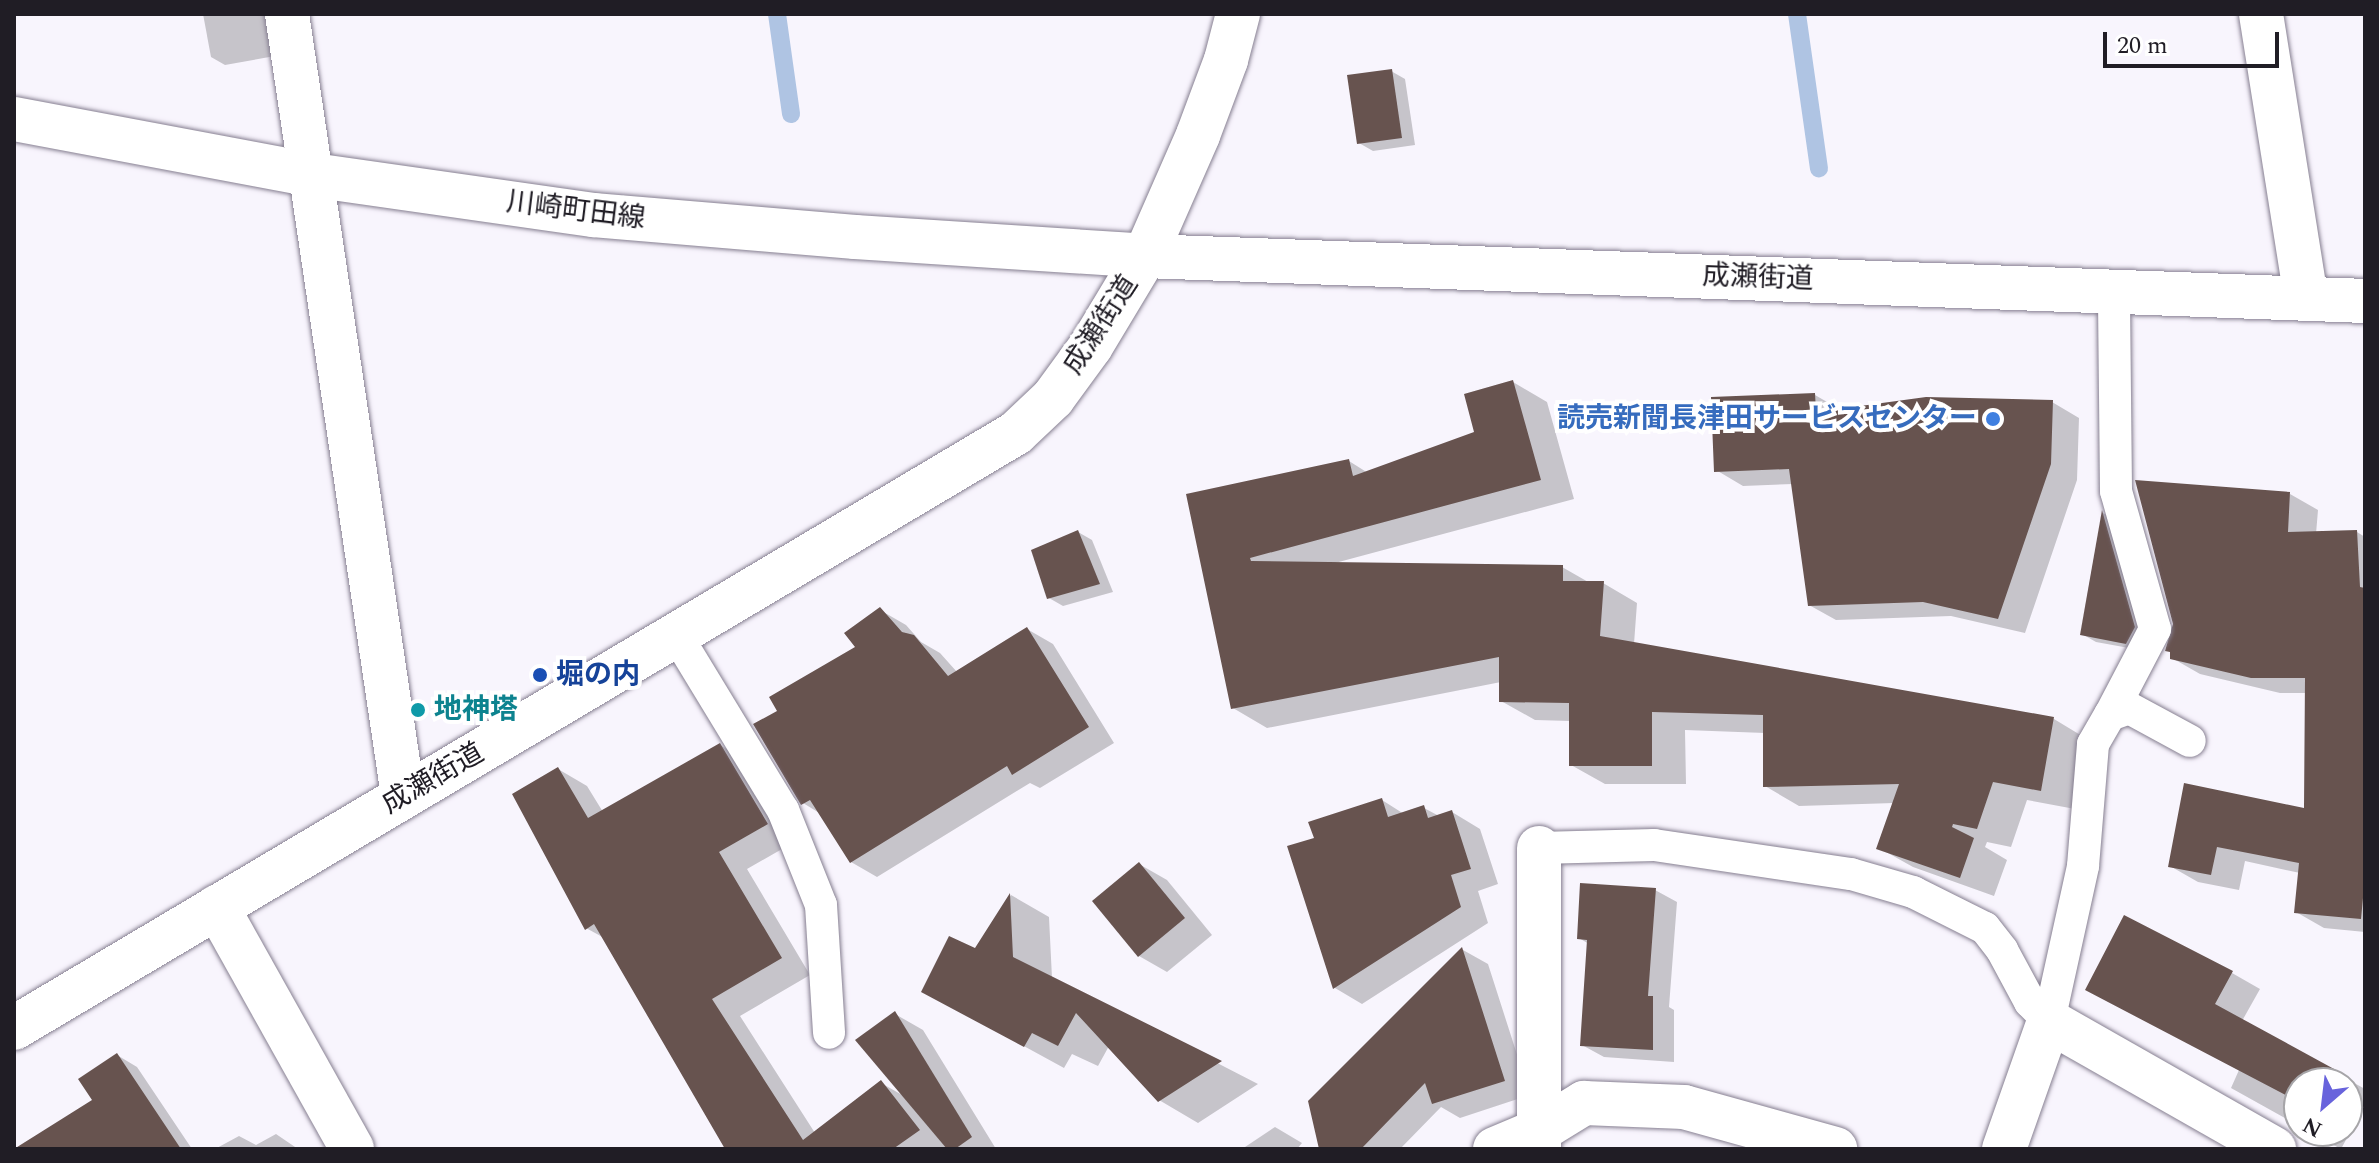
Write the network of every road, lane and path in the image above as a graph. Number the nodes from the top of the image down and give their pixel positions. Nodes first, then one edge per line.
1 (287, 14) edge
2 (1238, 14) edge
3 (2261, 14) edge
4 (14, 119) edge
5 (312, 175) junction
6 (1145, 256) junction
7 (2114, 291) junction
8 (2306, 298) junction
9 (2365, 301) edge
10 (677, 636) junction
11 (2110, 715) junction
12 (2190, 741) dead end
13 (403, 796) junction
14 (1539, 848) joint
15 (217, 907) junction
16 (2049, 1021) junction
17 (14, 1028) edge
18 (829, 1033) dead end
19 (1540, 1140) edge
20 (352, 1149) edge
21 (1495, 1149) edge
22 (1835, 1149) edge
23 (2004, 1149) edge
24 (2274, 1149) edge

1 - 5 main road
2 - 6 main road
3 - 8 main road
4 - 5 main road, 川崎町田線
5 - 6 main road, 川崎町田線
5 - 13 main road
6 - 7 main road, 成瀬街道
6 - 10 main road, 成瀬街道
7 - 8 main road, 成瀬街道
7 - 11 lane
8 - 9 main road, 成瀬街道
10 - 13 main road, 成瀬街道
10 - 18 lane
11 - 12 lane
11 - 16 lane
13 - 15 main road, 成瀬街道
14 - 16 lane
14 - 19 main road
15 - 17 main road, 成瀬街道
15 - 20 main road
16 - 23 main road
16 - 24 main road
19 - 21 main road
19 - 22 main road

